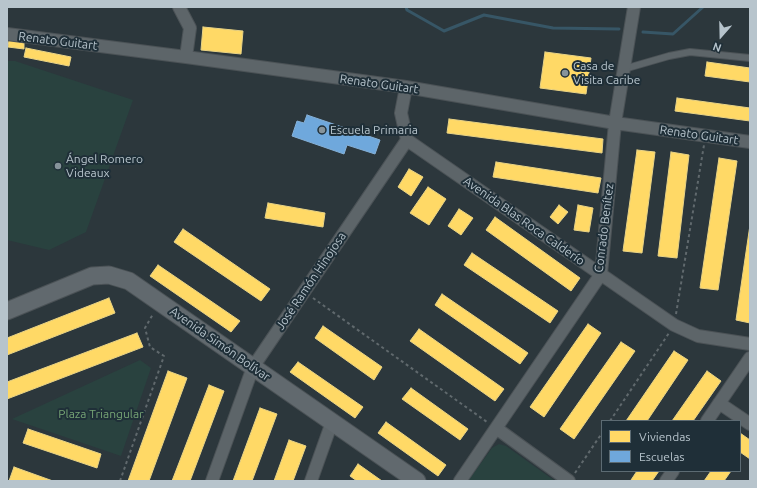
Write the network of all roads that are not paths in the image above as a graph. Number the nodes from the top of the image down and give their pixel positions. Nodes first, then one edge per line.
1 (179, 7) edge
2 (634, 7) edge
3 (7, 34) edge
4 (186, 57) junction
5 (750, 58) edge
6 (624, 68) junction
7 (406, 87) junction
8 (615, 123) junction
9 (408, 140) junction
10 (750, 142) edge
11 (601, 274) junction
12 (7, 311) edge
13 (750, 344) edge
14 (750, 358) edge
15 (253, 367) junction
16 (719, 403) junction
17 (708, 420) edge
18 (332, 422) junction
19 (750, 424) edge
20 (496, 428) junction
21 (672, 472) edge
22 (571, 478) edge
23 (212, 481) edge
24 (311, 481) edge
25 (417, 481) edge
26 (460, 481) edge
27 (666, 481) edge

1 - 4 street
2 - 6 street, Conrado Benítez
3 - 4 street, Renato Guitart
4 - 7 street, Renato Guitart
5 - 6 lane
6 - 8 street, Conrado Benítez
7 - 8 street, Renato Guitart
7 - 9 street
8 - 10 street, Renato Guitart
8 - 11 street, Conrado Benítez
9 - 11 street, Avenida Blas Roca Calderío
9 - 15 street, José Ramón Hinojosa
11 - 13 street, Avenida Blas Roca Calderío
11 - 20 street, Conrado Benítez
12 - 15 street, Avenida Simón Bolívar
14 - 16 street
15 - 18 street, Avenida Simón Bolívar
15 - 23 street, José Ramón Hinojosa
16 - 17 street
16 - 19 street
18 - 24 street
18 - 25 street, Avenida Simón Bolívar
20 - 22 street
20 - 26 street, Conrado Benítez
21 - 27 street

